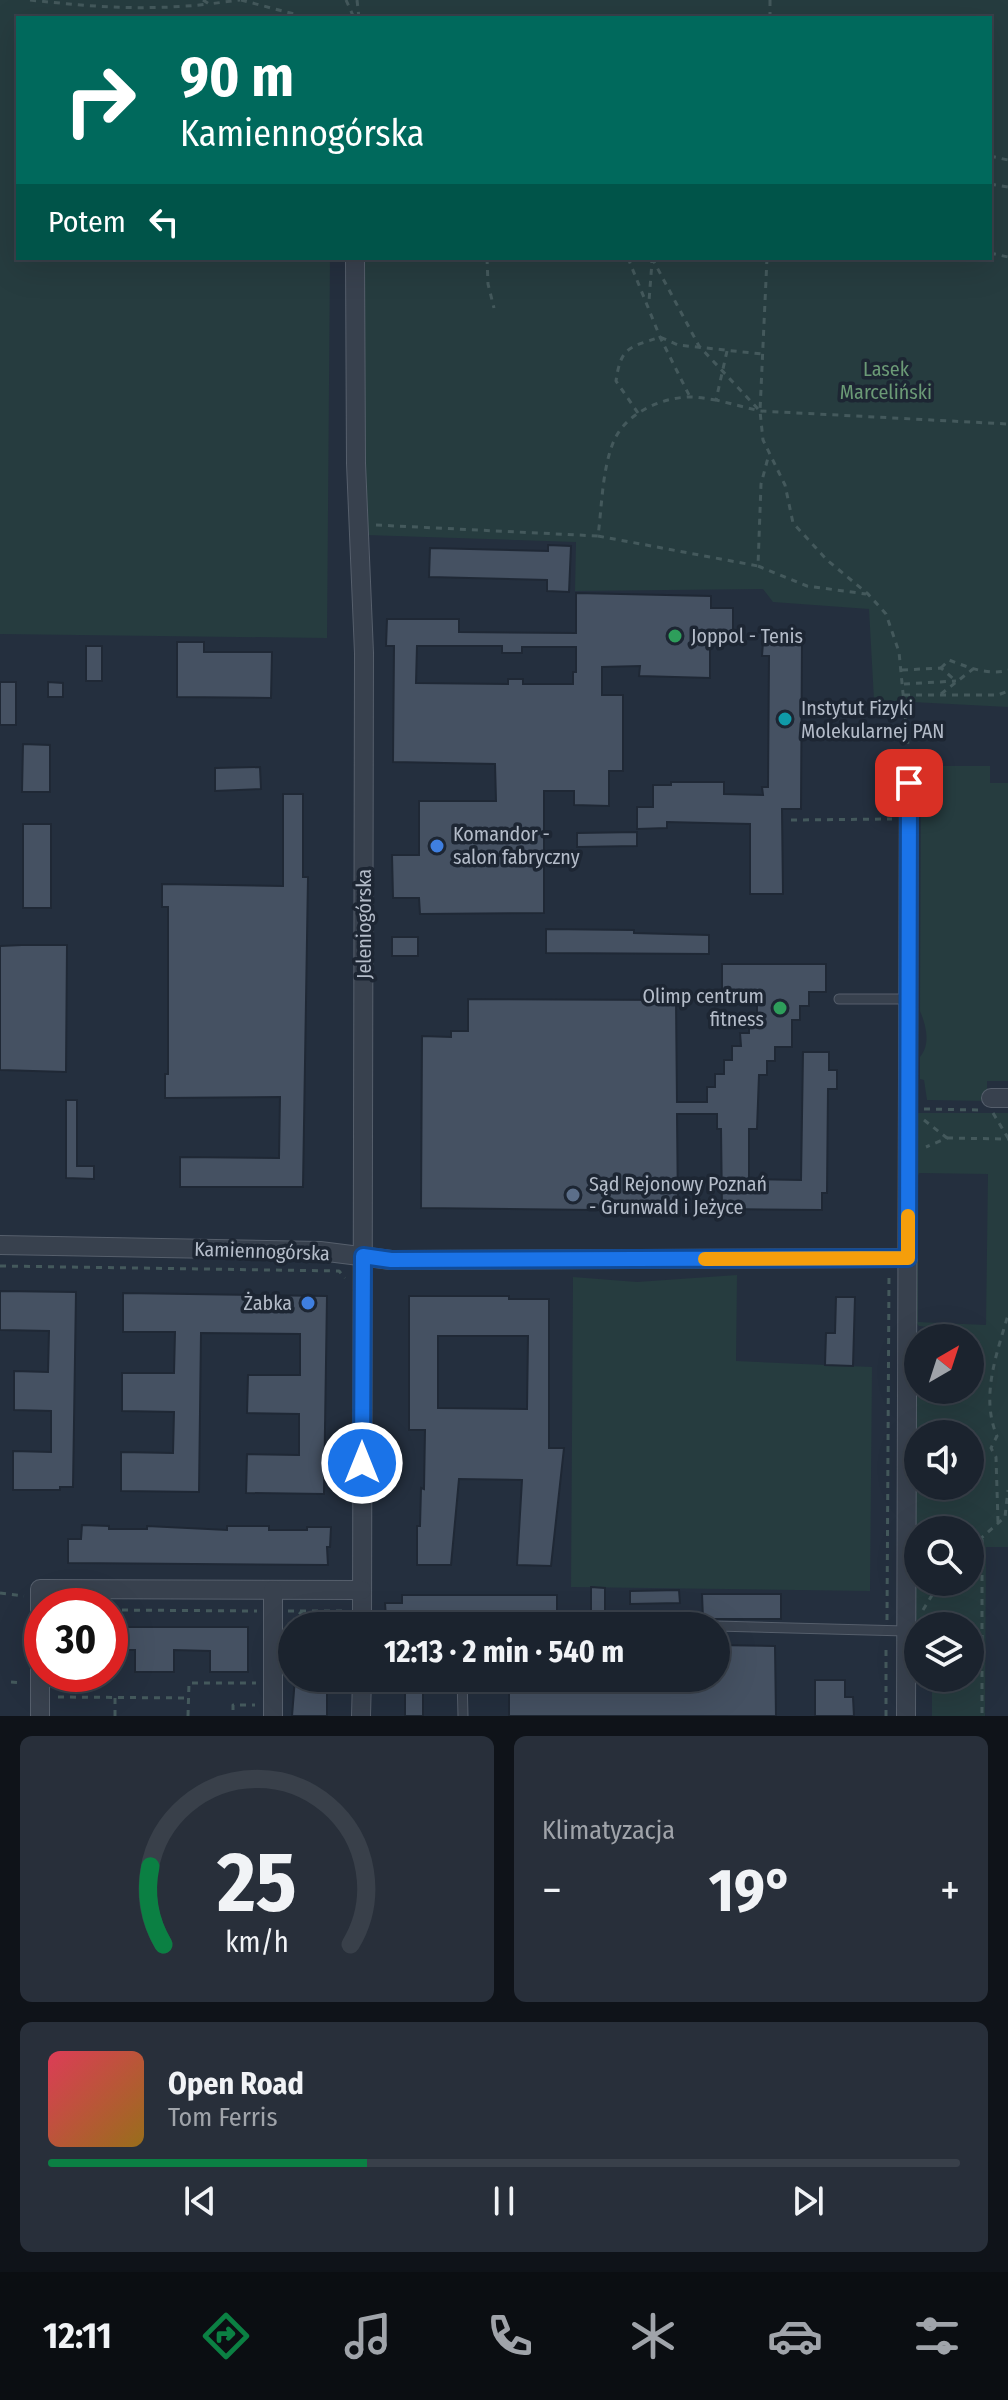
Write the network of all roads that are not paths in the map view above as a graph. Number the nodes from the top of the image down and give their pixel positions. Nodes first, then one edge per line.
1 (355, 260) edge
2 (909, 761) road end
3 (839, 999) dead end
4 (909, 999) junction
5 (0, 1245) edge
6 (363, 1256) junction
7 (908, 1258) junction
8 (273, 1590) junction
9 (353, 1590) junction
10 (358, 1612) edge
11 (906, 1612) edge
12 (730, 1626) edge
13 (904, 1631) edge
14 (362, 1692) edge
15 (462, 1692) edge
16 (906, 1692) edge
17 (273, 1711) edge
18 (40, 1716) edge
19 (361, 1716) edge
20 (463, 1716) edge
21 (906, 1716) edge

1 - 6 street, Jeleniogórska
2 - 4 street
3 - 4 lane
4 - 7 street
5 - 6 street, Kamiennogórska
6 - 7 street, Kamiennogórska
6 - 9 street, Jeleniogórska
7 - 11 street
8 - 9 street
8 - 17 street
8 - 18 street
9 - 10 street, Jeleniogórska
12 - 13 lane
14 - 19 street
15 - 20 lane
16 - 21 street

